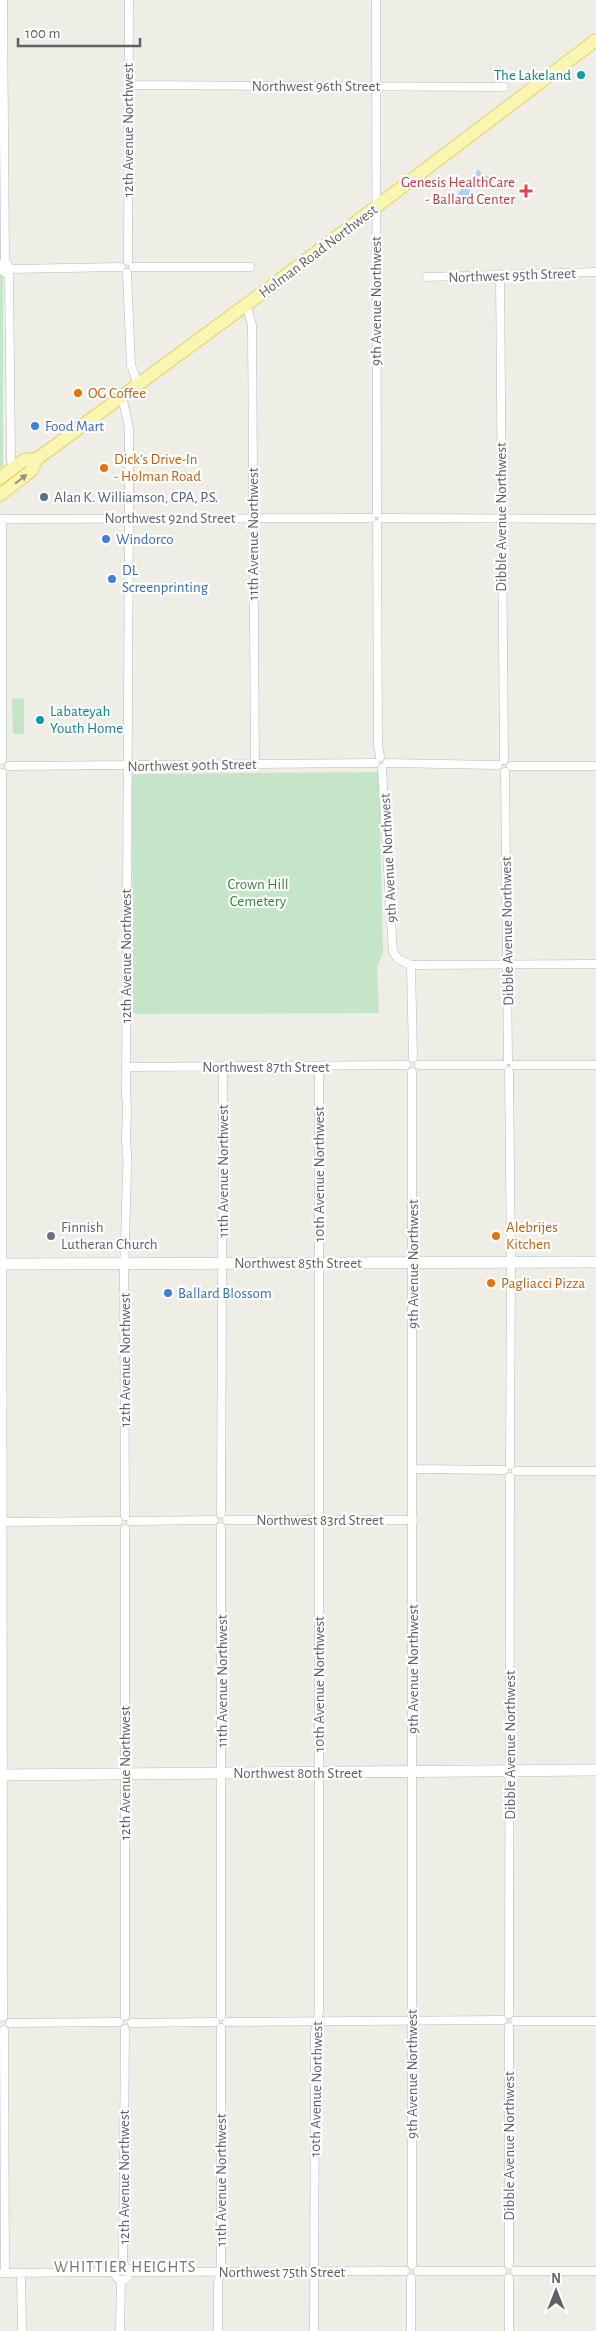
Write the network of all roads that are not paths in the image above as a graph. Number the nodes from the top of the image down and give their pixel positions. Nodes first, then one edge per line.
1 (4, 0) edge
2 (129, 0) edge
3 (376, 0) edge
4 (596, 40) edge
5 (128, 85) junction
6 (376, 86) junction
7 (504, 87) dead end
8 (376, 208) junction
9 (2, 266) edge
10 (128, 267) junction
11 (250, 267) dead end
12 (10, 271) junction
13 (596, 272) edge
14 (500, 274) junction
15 (427, 277) dead end
16 (246, 304) junction
17 (138, 384) junction
18 (122, 396) junction
19 (37, 459) junction
20 (14, 467) junction
21 (0, 478) edge
22 (0, 495) edge
23 (129, 517) junction
24 (1, 518) edge
25 (252, 518) junction
26 (377, 518) junction
27 (501, 518) junction
28 (596, 519) edge
29 (1, 760) edge
30 (378, 760) junction
31 (501, 763) junction
32 (255, 765) junction
33 (9, 766) junction
34 (126, 766) junction
35 (385, 766) junction
36 (511, 766) junction
37 (596, 766) edge
38 (504, 772) junction
39 (1, 773) edge
40 (507, 964) junction
41 (596, 964) edge
42 (411, 965) junction
43 (413, 1058) junction
44 (406, 1065) junction
45 (419, 1065) junction
46 (509, 1065) junction
47 (596, 1065) edge
48 (126, 1067) junction
49 (318, 1067) junction
50 (223, 1068) junction
51 (412, 1072) junction
52 (319, 1262) junction
53 (414, 1262) junction
54 (511, 1262) junction
55 (596, 1262) edge
56 (125, 1263) junction
57 (223, 1263) junction
58 (2, 1264) edge
59 (414, 1470) junction
60 (510, 1471) junction
61 (596, 1471) edge
62 (221, 1514) junction
63 (125, 1519) junction
64 (214, 1520) junction
65 (227, 1520) junction
66 (320, 1520) junction
67 (413, 1520) junction
68 (2, 1522) edge
69 (221, 1526) junction
70 (596, 1770) edge
71 (510, 1771) junction
72 (413, 1772) junction
73 (222, 1773) junction
74 (319, 1773) junction
75 (126, 1774) junction
76 (2, 1775) edge
77 (509, 2014) junction
78 (2, 2018) edge
79 (122, 2019) junction
80 (503, 2020) junction
81 (317, 2021) junction
82 (412, 2021) junction
83 (596, 2021) edge
84 (132, 2022) junction
85 (219, 2022) junction
86 (10, 2023) junction
87 (512, 2024) junction
88 (125, 2029) junction
89 (2, 2030) edge
90 (124, 2265) junction
91 (509, 2265) junction
92 (415, 2268) junction
93 (405, 2271) junction
94 (502, 2271) junction
95 (515, 2271) junction
96 (596, 2271) edge
97 (114, 2272) junction
98 (129, 2272) junction
99 (222, 2272) junction
100 (314, 2272) junction
101 (3, 2273) edge
102 (21, 2273) junction
103 (411, 2278) junction
104 (509, 2278) junction
105 (121, 2280) junction
106 (22, 2331) edge
107 (120, 2331) edge
108 (218, 2331) edge
109 (314, 2331) edge
110 (411, 2331) edge
111 (509, 2331) edge

1 - 9 street
2 - 5 street, 12th Avenue Northwest
3 - 6 street, 9th Avenue Northwest
4 - 8 main road, Holman Road Northwest
5 - 6 street, Northwest 96th Street
5 - 10 street, 12th Avenue Northwest
6 - 7 street, Northwest 96th Street
6 - 8 street, 9th Avenue Northwest
8 - 16 main road, Holman Road Northwest
8 - 26 street, 9th Avenue Northwest
9 - 12 street
10 - 11 street
10 - 12 street
10 - 17 street, 12th Avenue Northwest
12 - 20 street
13 - 14 street, Northwest 95th Street
14 - 15 street, Northwest 95th Street
14 - 27 street, Dibble Avenue Northwest
16 - 17 main road, Holman Road Northwest
16 - 25 street, 11th Avenue Northwest
17 - 18 main road, Holman Road Northwest
18 - 19 main road, Holman Road Northwest
18 - 23 street, 12th Avenue Northwest
19 - 20 main road, Holman Road Northwest
22 -> 19 main road, Holman Road Northwest
20 - 21 main road, Holman Road Northwest
23 - 24 street, Northwest 92nd Street
23 - 25 street, Northwest 92nd Street
23 - 34 street, 12th Avenue Northwest
24 - 29 street
25 - 26 street, Northwest 92nd Street
25 - 32 street, 11th Avenue Northwest
26 - 27 street, Northwest 92nd Street
26 - 30 street, 9th Avenue Northwest
27 - 28 street, Northwest 92nd Street
27 - 31 street, Dibble Avenue Northwest
29 - 33 street
30 - 32 street, Northwest 90th Street
30 - 35 street
31 - 35 street
31 - 36 street
31 - 38 street
32 - 34 street, Northwest 90th Street
33 - 34 street, Northwest 90th Street
33 - 39 street
34 - 48 street, 12th Avenue Northwest
35 - 42 street, 9th Avenue Northwest
36 - 37 street
36 - 38 street
38 - 40 street, Dibble Avenue Northwest
39 - 58 street
40 - 41 street
40 - 42 street
40 - 46 street, Dibble Avenue Northwest
42 - 43 street
43 - 44 street
43 - 45 street
44 - 49 street, Northwest 87th Street
44 - 51 street
45 - 46 street
45 - 51 street
46 - 47 street
46 - 54 street, Dibble Avenue Northwest
48 - 50 street, Northwest 87th Street
48 - 56 street, 12th Avenue Northwest
49 - 50 street, Northwest 87th Street
49 - 52 street, 10th Avenue Northwest
50 - 57 street, 11th Avenue Northwest
51 - 53 street, 9th Avenue Northwest
52 - 53 main road, Northwest 85th Street
52 - 57 main road, Northwest 85th Street
52 - 66 street, 10th Avenue Northwest
53 - 54 main road, Northwest 85th Street
53 - 59 street, 9th Avenue Northwest
54 - 55 main road, Northwest 85th Street
54 - 60 street, Dibble Avenue Northwest
56 - 57 main road, Northwest 85th Street
56 - 58 main road, Northwest 85th Street
56 - 63 street, 12th Avenue Northwest
57 - 62 street, 11th Avenue Northwest
58 - 68 street
59 - 60 street
59 - 67 street, 9th Avenue Northwest
60 - 61 street
60 - 71 street, Dibble Avenue Northwest
62 - 64 street
62 - 65 street
63 - 64 street
63 - 68 street
63 - 75 street, 12th Avenue Northwest
64 - 69 street
65 - 66 street, Northwest 83rd Street
65 - 69 street
66 - 67 street, Northwest 83rd Street
66 - 74 street, 10th Avenue Northwest
67 - 72 street, 9th Avenue Northwest
68 - 76 street
69 - 73 street, 11th Avenue Northwest
70 - 71 main road, Northwest 80th Street
71 - 72 main road, Northwest 80th Street
71 - 77 street, Dibble Avenue Northwest
72 - 74 main road, Northwest 80th Street
72 - 82 street, 9th Avenue Northwest
73 - 74 main road, Northwest 80th Street
73 - 75 main road, Northwest 80th Street
73 - 85 street, 11th Avenue Northwest
74 - 81 street, 10th Avenue Northwest
75 - 76 main road, Northwest 80th Street
75 - 79 street, 12th Avenue Northwest
76 - 78 street
77 - 80 street
77 - 87 street
78 - 86 street
79 - 84 street
79 - 86 street
79 - 88 street
80 - 82 street
80 - 87 street
81 - 82 street
81 - 85 street
81 - 100 street, 10th Avenue Northwest
82 - 92 street, 9th Avenue Northwest
83 - 87 street
84 - 85 street
84 - 88 street
85 - 99 street, 11th Avenue Northwest
86 - 89 street
87 - 91 street, Dibble Avenue Northwest
88 - 90 street, 12th Avenue Northwest
89 - 101 street
90 - 97 street
90 - 98 street
91 - 94 street
91 - 95 street
92 - 93 street
92 - 94 street
92 - 103 street
93 - 100 street, Northwest 75th Street
93 - 103 street
94 - 104 street
95 - 96 street
95 - 104 street
97 - 102 street
97 - 105 street
98 - 99 street, Northwest 75th Street
98 - 105 street
99 - 100 street, Northwest 75th Street
99 - 108 street, 11th Avenue Northwest
100 - 109 street, 10th Avenue Northwest
101 - 102 street
102 - 106 street
103 - 110 street
104 - 111 street
105 - 107 street

